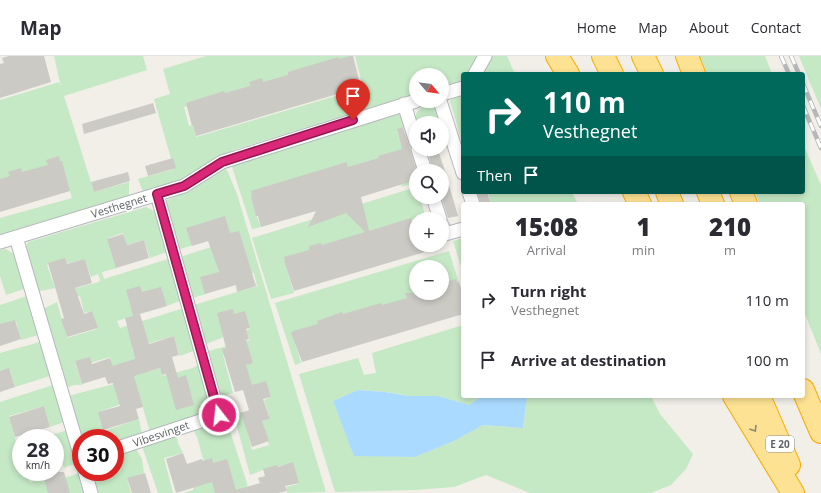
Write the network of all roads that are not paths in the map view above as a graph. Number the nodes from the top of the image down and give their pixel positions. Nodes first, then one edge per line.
1 (485, 56) edge
2 (557, 56) edge
3 (603, 56) edge
4 (643, 56) edge
5 (687, 56) edge
6 (476, 72) edge
7 (567, 72) edge
8 (611, 72) edge
9 (651, 72) edge
10 (693, 72) edge
11 (461, 89) edge
12 (449, 92) edge
13 (409, 102) edge
14 (442, 108) edge
15 (461, 166) edge
16 (157, 194) junction
17 (461, 230) edge
18 (449, 233) edge
19 (16, 237) junction
20 (0, 242) edge
21 (805, 395) edge
22 (735, 398) edge
23 (760, 398) edge
24 (72, 429) edge
25 (821, 432) edge
26 (124, 447) edge
27 (88, 481) edge
28 (91, 493) edge
29 (793, 493) edge
30 (801, 493) edge

1 - 6 street
2 - 7 highway
3 - 8 highway
4 - 9 highway
5 - 10 highway
11 - 12 street
13 - 16 street, Vesthegnet
14 - 15 street
16 - 19 street, Vesthegnet
16 - 26 street, Vibesvinget
17 - 18 street
19 - 20 street, Vesthegnet
19 - 24 street
21 - 25 highway
22 -> 29 highway
23 - 30 highway, E 20
27 - 28 street

